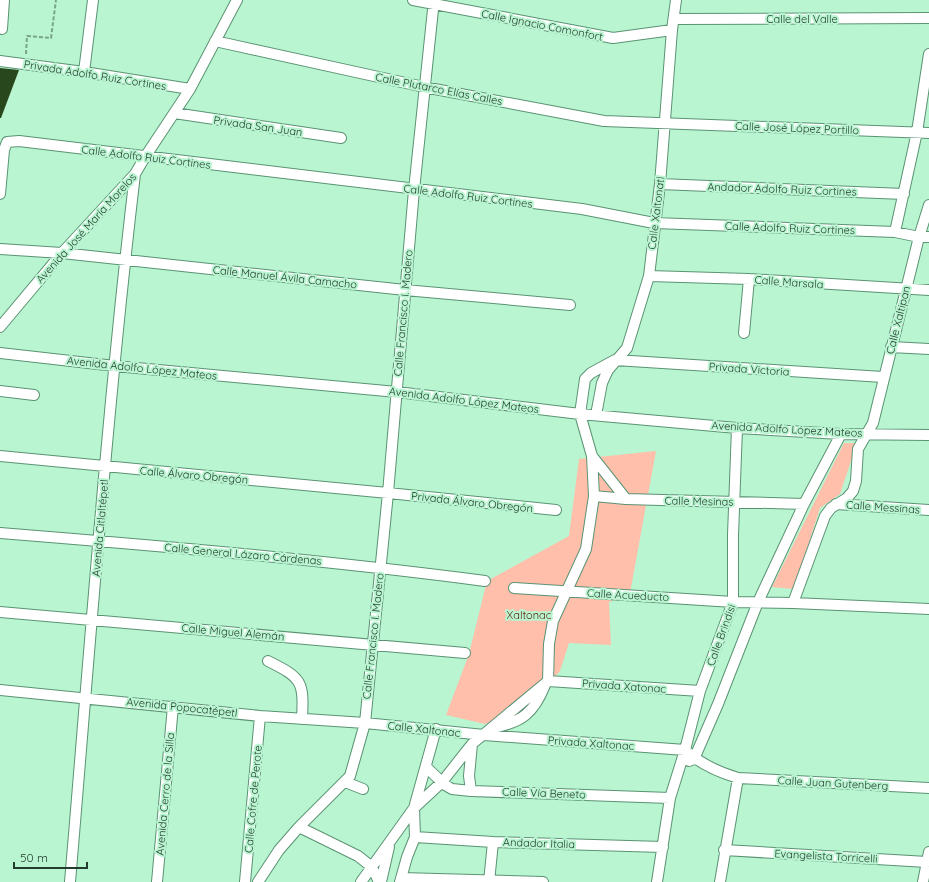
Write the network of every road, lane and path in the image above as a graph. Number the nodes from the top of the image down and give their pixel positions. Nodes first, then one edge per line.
1 (4, 0) edge
2 (56, 0) edge
3 (93, 0) edge
4 (237, 0) edge
5 (413, 0) edge
6 (676, 0) edge
7 (434, 2) edge
8 (929, 18) edge
9 (674, 19) junction
10 (2, 29) dead end
11 (672, 30) junction
12 (215, 41) junction
13 (929, 54) edge
14 (0, 61) edge
15 (25, 64) junction
16 (84, 72) junction
17 (424, 87) junction
18 (190, 89) junction
19 (174, 114) junction
20 (665, 124) junction
21 (917, 132) junction
22 (929, 133) edge
23 (342, 138) dead end
24 (145, 157) junction
25 (135, 174) junction
26 (660, 184) junction
27 (414, 190) junction
28 (0, 194) edge
29 (904, 194) junction
30 (929, 205) edge
31 (654, 223) junction
32 (895, 232) junction
33 (924, 237) edge
34 (0, 249) edge
35 (62, 253) junction
36 (125, 261) junction
37 (648, 276) junction
38 (749, 279) junction
39 (906, 289) junction
40 (405, 290) junction
41 (929, 290) edge
42 (570, 305) dead end
43 (0, 327) edge
44 (744, 333) dead end
45 (891, 347) junction
46 (929, 349) edge
47 (0, 353) edge
48 (615, 360) junction
49 (115, 366) junction
50 (883, 377) junction
51 (0, 391) edge
52 (397, 392) junction
53 (34, 395) dead end
54 (580, 414) junction
55 (596, 415) junction
56 (737, 428) junction
57 (866, 433) junction
58 (841, 434) junction
59 (929, 435) edge
60 (0, 456) edge
61 (592, 456) junction
62 (105, 467) junction
63 (388, 493) junction
64 (594, 496) junction
65 (626, 499) junction
66 (734, 501) junction
67 (804, 504) junction
68 (836, 504) junction
69 (556, 510) dead end
70 (929, 510) edge
71 (0, 533) edge
72 (99, 541) junction
73 (380, 567) junction
74 (485, 581) dead end
75 (514, 588) dead end
76 (565, 592) junction
77 (733, 602) junction
78 (758, 602) junction
79 (793, 603) junction
80 (929, 609) edge
81 (0, 612) edge
82 (92, 620) junction
83 (372, 644) junction
84 (465, 653) dead end
85 (268, 661) dead end
86 (547, 682) junction
87 (0, 690) edge
88 (700, 691) junction
89 (86, 698) junction
90 (173, 706) junction
91 (260, 716) junction
92 (302, 718) junction
93 (365, 723) junction
94 (436, 729) junction
95 (488, 732) junction
96 (472, 744) junction
97 (685, 750) junction
98 (694, 758) junction
99 (680, 766) junction
100 (426, 767) junction
101 (738, 778) junction
102 (344, 782) junction
103 (442, 782) junction
104 (929, 788) edge
105 (363, 789) dead end
106 (471, 791) junction
107 (670, 798) junction
108 (414, 808) junction
109 (299, 826) junction
110 (415, 837) junction
111 (390, 842) junction
112 (492, 842) junction
113 (664, 847) junction
114 (724, 850) junction
115 (928, 857) edge
116 (372, 867) junction
117 (400, 880) edge
118 (489, 881) edge
119 (70, 882) edge
120 (156, 882) edge
121 (245, 882) edge
122 (258, 882) edge
123 (361, 882) edge
124 (380, 882) edge
125 (544, 882) edge
126 (657, 882) edge
127 (720, 882) edge
128 (923, 882) edge

1 - 10 street
2 - 15 path
3 - 16 street
4 - 12 street, Avenida José María Morelos
5 - 7 street, Calle Ignacio Comonfort
6 - 9 street, Calle Xaltonatl
7 - 11 street, Calle Ignacio Comonfort
7 - 17 street, Calle Francisco I. Madero
8 - 9 street, Calle del Valle
9 - 11 street, Calle Xaltonatl
11 - 20 street, Calle Xaltonatl
12 - 17 street, Calle Plutarco Elías Calles
12 - 18 street, Avenida José María Morelos
13 - 21 street
14 - 15 street, Privada Adolfo Ruiz Cortines
15 - 16 street, Privada Adolfo Ruiz Cortines
16 - 18 street, Privada Adolfo Ruiz Cortines
17 - 20 street, Calle Plutarco Elías Calles
17 - 27 street, Calle Francisco I. Madero
18 - 19 street, Avenida José María Morelos
19 - 23 street, Privada San Juan
19 - 24 street, Avenida José María Morelos
20 - 21 street, Calle José López Portillo
20 - 26 street, Calle Xaltonatl
21 - 22 street, Calle José López Portillo
21 - 29 street
24 - 25 street, Avenida José María Morelos
24 - 27 street, Calle Adolfo Ruiz Cortines
24 - 28 street, Calle Adolfo Ruiz Cortines
25 - 35 street, Avenida José María Morelos
25 - 36 street, Avenida Citlaltépetl
26 - 29 street, Andador Adolfo Ruiz Cortines
26 - 31 street, Calle Xaltonatl
27 - 31 street, Calle Adolfo Ruiz Cortines
27 - 40 street, Calle Francisco I. Madero
29 - 32 street
30 - 33 street, Calle Xaltipan
31 - 32 street, Calle Adolfo Ruiz Cortines
31 - 37 street, Calle Xaltonatl
32 - 33 street, Calle Adolfo Ruiz Cortines
33 - 39 street, Calle Xaltipan
34 - 35 street, Calle Manuel Ávila Camacho
35 - 36 street, Calle Manuel Ávila Camacho
35 - 43 street, Avenida José María Morelos
36 - 40 street, Calle Manuel Ávila Camacho
36 - 49 street, Avenida Citlaltépetl
37 - 38 street, Calle Marsala
37 - 48 street, Calle Xaltonatl
38 - 39 street, Calle Marsala
38 - 44 street
39 - 41 street, Calle Marsala
39 - 45 street, Calle Xaltipan
40 - 42 street, Calle Manuel Ávila Camacho
40 - 52 street, Calle Francisco I. Madero
45 - 46 street
45 - 50 street, Calle Xaltipan
47 - 49 street, Avenida Adolfo López Mateos
48 - 50 street, Privada Victoria
48 - 54 street
48 - 55 street, Calle Xaltonatl
49 - 52 street, Avenida Adolfo López Mateos
49 - 62 street, Avenida Citlaltépetl
50 - 57 street, Calle Xaltipan
51 - 53 street
52 - 54 street, Avenida Adolfo López Mateos
52 - 63 street, Calle Francisco I. Madero
54 - 55 street, Avenida Adolfo López Mateos
54 - 61 street
55 - 56 street, Avenida Adolfo López Mateos
56 - 58 street, Avenida Adolfo López Mateos
56 - 66 street, Calle Brindisi
57 - 58 street, Avenida Adolfo López Mateos
57 - 59 street, Avenida Adolfo López Mateos
57 - 68 street, Calle Xaltipan
58 - 67 street
60 - 62 street, Calle Álvaro Obregón
61 - 64 street
61 - 65 street
62 - 63 street, Calle Álvaro Obregón
62 - 72 street, Avenida Citlaltépetl
63 - 69 street, Privada Álvaro Obregón
63 - 73 street, Calle Francisco I. Madero
64 - 65 street, Calle Mesinas
64 - 76 street
65 - 66 street, Calle Mesinas
66 - 67 street, Calle Mesinas
66 - 77 street, Calle Brindisi
67 - 78 street
68 - 70 street, Calle Messinas
68 - 79 street, Calle Xaltipan
71 - 72 street, Calle General Lázaro Cárdenas
72 - 73 street, Calle General Lázaro Cárdenas
72 - 82 street, Avenida Citlaltépetl
73 - 74 street, Calle General Lázaro Cárdenas
73 - 83 street, Calle Francisco I. Madero
75 - 76 street, Calle Acueducto
76 - 77 street, Calle Acueducto
76 - 86 street
77 - 78 street, Calle Acueducto
77 - 88 street, Calle Brindisi
78 - 79 street, Calle Acueducto
78 - 98 street, Calle Brindisi
79 - 80 street, Calle Acueducto
81 - 82 street, Calle Miguel Alemán
82 - 83 street, Calle Miguel Alemán
82 - 89 street, Avenida Citlaltépetl
83 - 84 street, Calle Miguel Alemán
83 - 93 street, Calle Francisco I. Madero
85 - 92 street
86 - 88 street, Privada Xatonac
86 - 95 street
87 - 89 street, Avenida Popocatépetl
88 - 97 street, Calle Brindisi
89 - 90 street, Avenida Popocatépetl
89 - 119 street, Avenida Citlaltépetl
90 - 91 street, Avenida Popocatépetl
90 - 120 street, Avenida Cerro de la Silla
91 - 92 street, Avenida Popocatépetl
91 - 121 street, Calle Cofre de Perote
92 - 93 street, Avenida Popocatépetl
93 - 94 street, Calle Xaltonac
93 - 102 street, Calle Francisco I. Madero
94 - 95 street, Calle Xaltonac
94 - 100 street
95 - 96 street
95 - 97 street, Privada Xaltonac
96 - 103 street
96 - 106 street
97 - 98 street
97 - 99 street, Calle Brindisi
98 - 99 street
98 - 101 street
99 - 107 street, Calle Brindisi
100 - 103 street, Calle Vía Beneto
100 - 108 street
101 - 104 street, Calle Juan Gutenberg
101 - 114 street
102 - 105 street
102 - 109 street, Calle Francisco I. Madero
103 - 106 street, Calle Vía Beneto
103 - 108 street
106 - 107 street, Calle Vía Beneto
107 - 113 street, Calle Brindisi
108 - 110 street
108 - 111 street
109 - 116 street
109 - 122 street, Calle Francisco I. Madero
110 - 112 street, Andador Italia
110 - 117 street
111 - 116 street
111 - 124 street
112 - 113 street, Andador Italia
112 - 118 street
113 - 126 street, Calle Brindisi
114 - 115 street, Evangelista Torricelli
114 - 127 street
115 - 128 street
116 - 123 street
116 - 124 street
117 - 118 street
118 - 125 street

